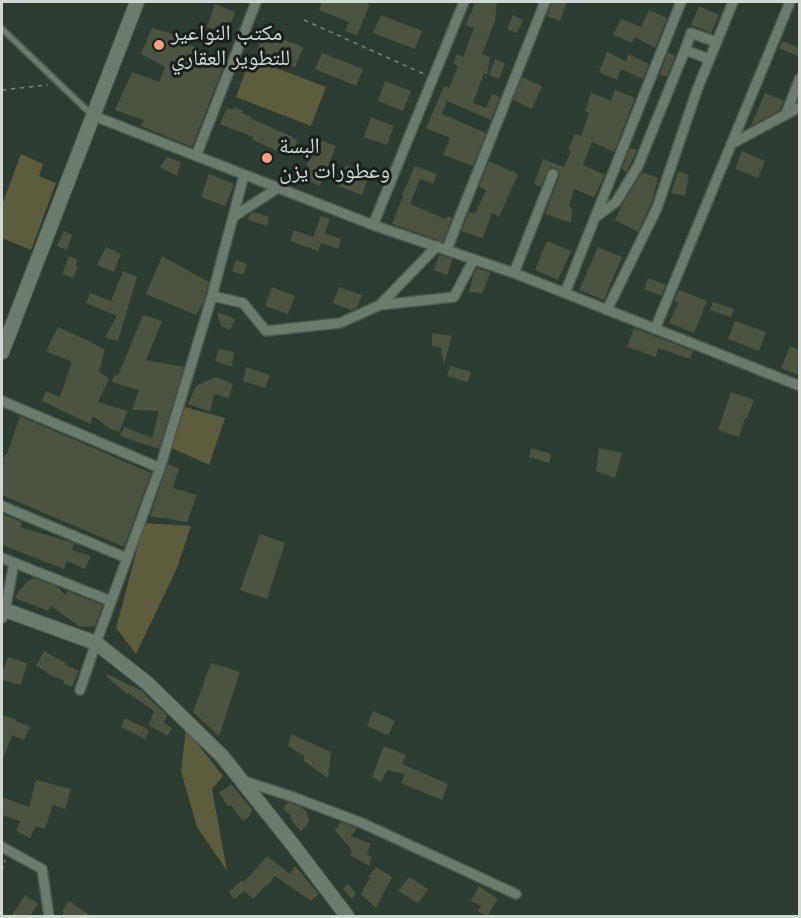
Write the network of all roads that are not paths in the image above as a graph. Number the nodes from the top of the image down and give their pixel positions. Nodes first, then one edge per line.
1 (137, 2) edge
2 (256, 2) edge
3 (464, 2) edge
4 (545, 2) edge
5 (681, 2) edge
6 (733, 2) edge
7 (790, 2) edge
8 (2, 29) edge
9 (716, 42) junction
10 (686, 50) junction
11 (710, 59) junction
12 (800, 78) edge
13 (800, 107) edge
14 (786, 114) junction
15 (94, 116) junction
16 (731, 144) junction
17 (196, 156) junction
18 (553, 174) dead end
19 (244, 175) junction
20 (278, 188) junction
21 (233, 217) junction
22 (595, 217) junction
23 (373, 225) junction
24 (436, 246) junction
25 (447, 249) junction
26 (474, 258) junction
27 (514, 273) junction
28 (565, 293) junction
29 (212, 296) junction
30 (380, 304) junction
31 (607, 310) junction
32 (656, 329) junction
33 (2, 352) edge
34 (800, 386) edge
35 (2, 401) edge
36 (160, 468) junction
37 (2, 506) edge
38 (2, 558) edge
39 (127, 558) junction
40 (14, 563) junction
41 (111, 601) junction
42 (3, 613) edge
43 (96, 643) junction
44 (80, 690) dead end
45 (242, 780) junction
46 (5, 849) edge
47 (516, 894) dead end
48 (49, 916) edge
49 (347, 916) edge

1 - 15 street
2 - 17 street
3 - 23 street
4 - 25 street
5 - 22 street
6 - 9 street
7 - 16 street
8 - 15 lane
9 - 10 street
9 - 11 street
10 - 11 street
10 - 22 street
11 - 31 street
12 - 14 street
13 - 14 street
14 - 16 street
15 - 17 street
15 - 33 street
16 - 32 street
17 - 19 street
18 - 27 street
19 - 20 street
19 - 21 street
20 - 21 street
20 - 23 street
21 - 29 street
22 - 28 street
23 - 24 street
24 - 25 street
24 - 30 street
25 - 26 street
26 - 27 street
26 - 30 street
27 - 28 street
28 - 31 street
29 - 30 street
29 - 36 street
31 - 32 street
32 - 34 street
35 - 36 street
36 - 39 street
37 - 39 street
38 - 40 street
39 - 41 street
40 - 41 street
40 - 42 street
41 - 43 street
42 - 43 street
43 - 44 street
43 - 45 street
45 - 47 street
45 - 49 street
46 - 48 street

